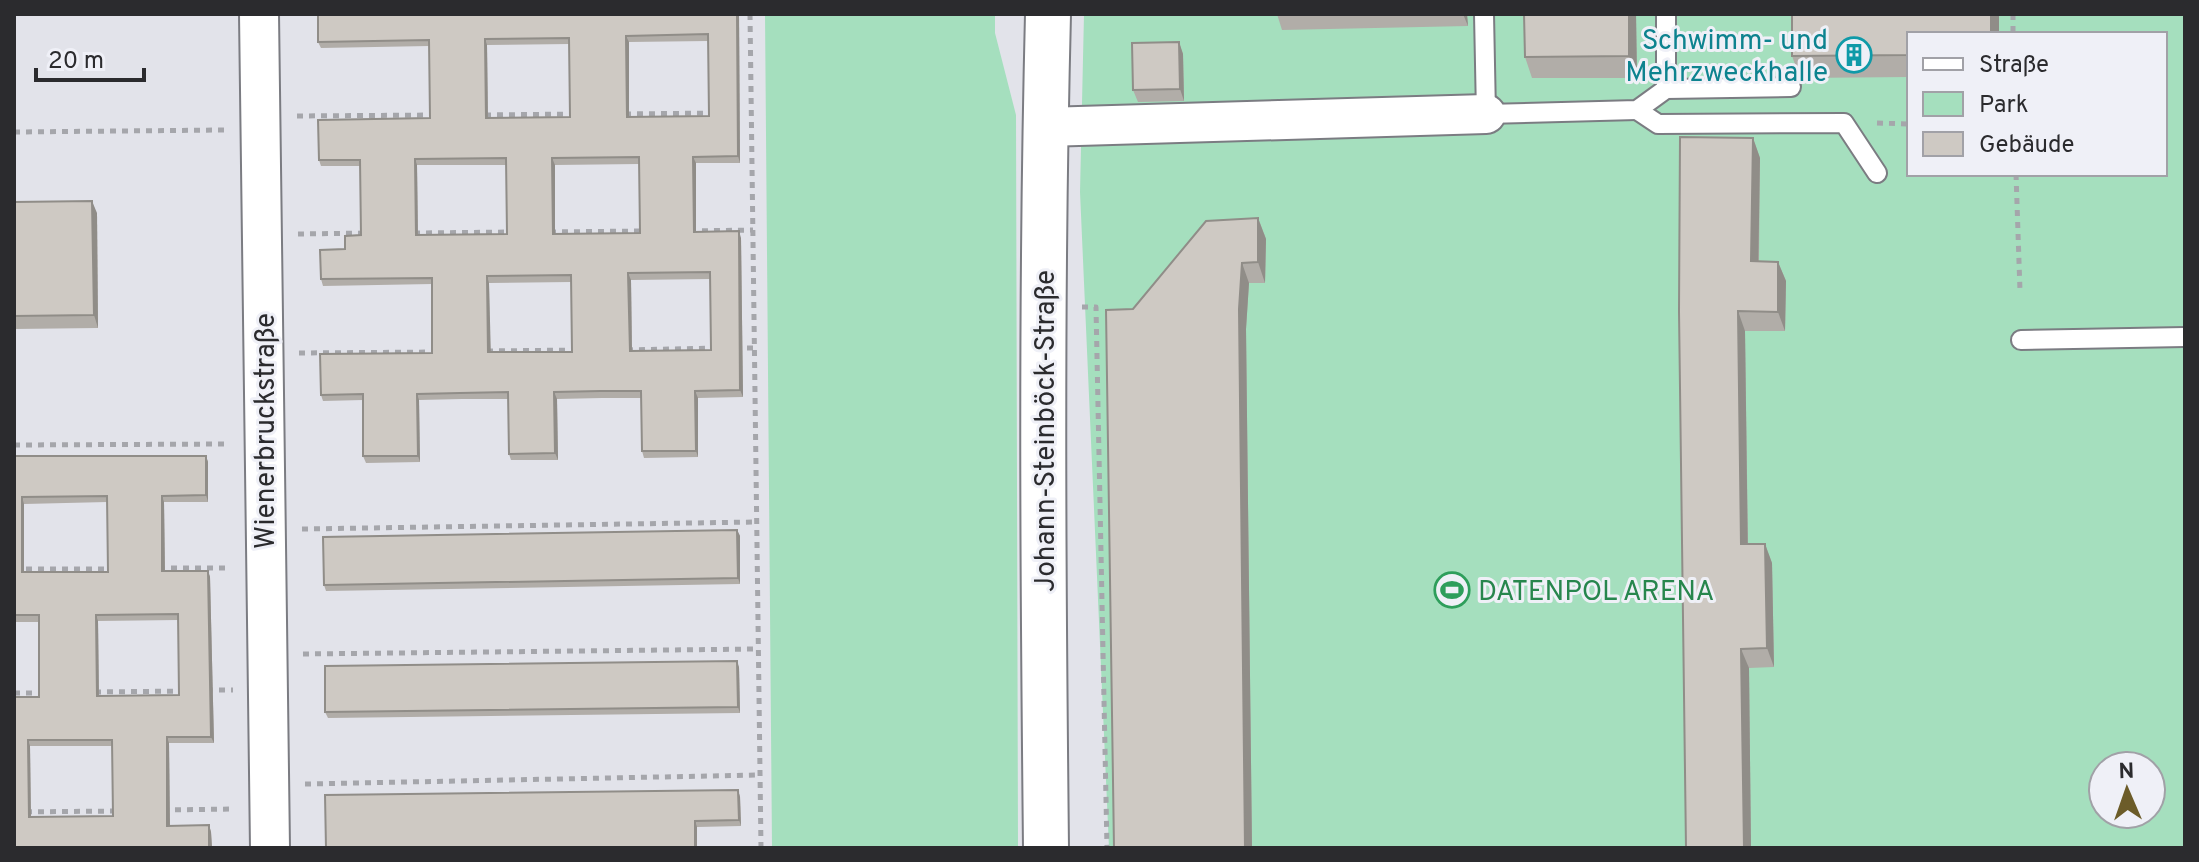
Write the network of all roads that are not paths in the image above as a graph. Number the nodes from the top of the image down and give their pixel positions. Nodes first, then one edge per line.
1 (259, 14) edge
2 (1048, 14) edge
3 (1484, 14) edge
4 (1666, 14) edge
5 (1791, 87) edge
6 (1666, 89) junction
7 (1637, 110) junction
8 (1486, 114) junction
9 (1045, 127) junction
10 (1877, 173) dead end
11 (2185, 337) edge
12 (2021, 340) dead end
13 (270, 848) edge
14 (1046, 848) edge

1 - 13 street, Wienerbruckstraße
2 - 9 street, Johann-Steinböck-Straße
3 - 8 lane
4 - 6 lane
5 - 6 lane
6 - 7 lane
7 - 8 lane
7 - 10 lane
8 - 9 street
9 - 14 street, Johann-Steinböck-Straße
11 - 12 lane

